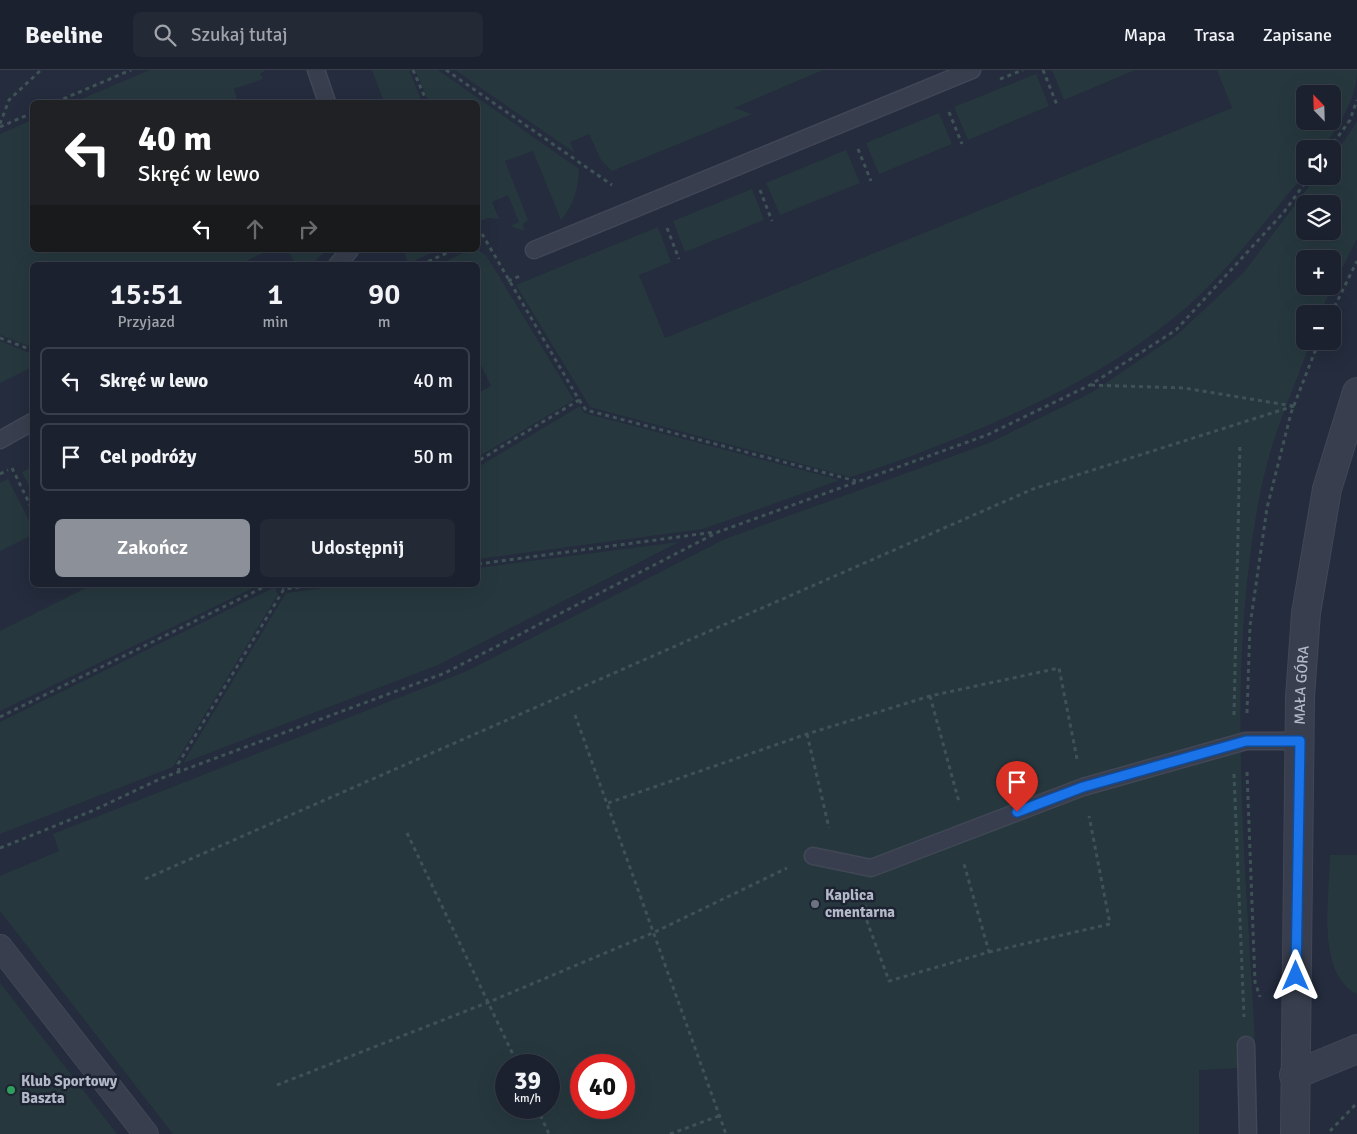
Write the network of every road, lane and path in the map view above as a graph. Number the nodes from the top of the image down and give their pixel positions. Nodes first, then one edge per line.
1 (41, 70) edge
2 (131, 70) edge
3 (316, 70) edge
4 (413, 70) edge
5 (446, 70) edge
6 (972, 70) edge
7 (1043, 70) edge
8 (61, 100) edge
9 (326, 100) edge
10 (426, 100) edge
11 (1357, 100) edge
12 (1057, 105) dead end
13 (948, 111) dead end
14 (30, 114) edge
15 (0, 126) edge
16 (1336, 140) edge
17 (962, 144) dead end
18 (857, 148) dead end
19 (871, 181) dead end
20 (1303, 185) edge
21 (759, 188) dead end
22 (641, 206) junction
23 (772, 221) dead end
24 (666, 226) dead end
25 (480, 239) edge
26 (534, 250) dead end
27 (348, 252) edge
28 (449, 252) edge
29 (679, 259) dead end
30 (1357, 261) edge
31 (340, 262) edge
32 (427, 262) edge
33 (1335, 305) edge
34 (0, 338) edge
35 (30, 349) edge
36 (1090, 385) junction
37 (1357, 392) edge
38 (579, 400) junction
39 (30, 423) edge
40 (0, 440) edge
41 (480, 460) edge
42 (12, 468) dead end
43 (856, 481) junction
44 (30, 506) edge
45 (718, 532) junction
46 (480, 564) edge
47 (264, 587) edge
48 (283, 587) edge
49 (575, 715) dead end
50 (0, 717) edge
51 (807, 734) junction
52 (1300, 741) junction
53 (179, 772) junction
54 (1083, 787) junction
55 (608, 803) junction
56 (408, 833) dead end
57 (0, 848) edge
58 (813, 856) joint
59 (837, 861) junction
60 (872, 868) junction
61 (145, 878) dead end
62 (655, 932) junction
63 (0, 947) edge
64 (989, 952) dead end
65 (889, 981) dead end
66 (488, 1002) junction
67 (1246, 1046) dead end
68 (1357, 1049) edge
69 (513, 1054) edge
70 (1294, 1075) junction
71 (277, 1085) dead end
72 (1357, 1103) edge
73 (719, 1116) junction
74 (542, 1119) edge
75 (146, 1134) edge
76 (549, 1134) edge
77 (670, 1134) edge
78 (726, 1134) edge
79 (1248, 1134) edge
80 (1295, 1134) edge
81 (1328, 1134) edge

1 - 15 path
2 - 8 path
3 - 9 lane
4 - 10 path
5 - 22 path
6 - 22 lane
7 - 12 path
11 - 16 path
13 - 17 path
14 - 15 path
18 - 19 path
20 - 36 path
21 - 23 path
22 - 26 lane
24 - 29 path
25 - 38 path
27 - 31 lane
28 - 32 path
30 - 33 path
34 - 35 path
36 - 43 path
36 - 61 path
37 - 52 street, MAŁA GÓRA
38 - 41 path
38 - 43 path
39 - 40 lane
42 - 44 path
43 - 45 path
45 - 46 path
45 - 53 path
47 - 50 path
48 - 53 path
49 - 55 path
51 - 54 path
51 - 55 path
51 - 59 path
52 - 54 lane
52 - 70 street, MAŁA GÓRA
53 - 57 path
54 - 60 lane
54 - 64 path
55 - 62 path
56 - 66 path
58 - 59 lane
58 - 62 path
59 - 60 lane
60 - 65 path
62 - 66 path
62 - 73 path
63 - 75 street
66 - 69 path
66 - 71 path
67 - 79 lane
68 - 70 street
70 - 80 street, MAŁA GÓRA
72 - 81 path
73 - 77 path
73 - 78 path
74 - 76 path

